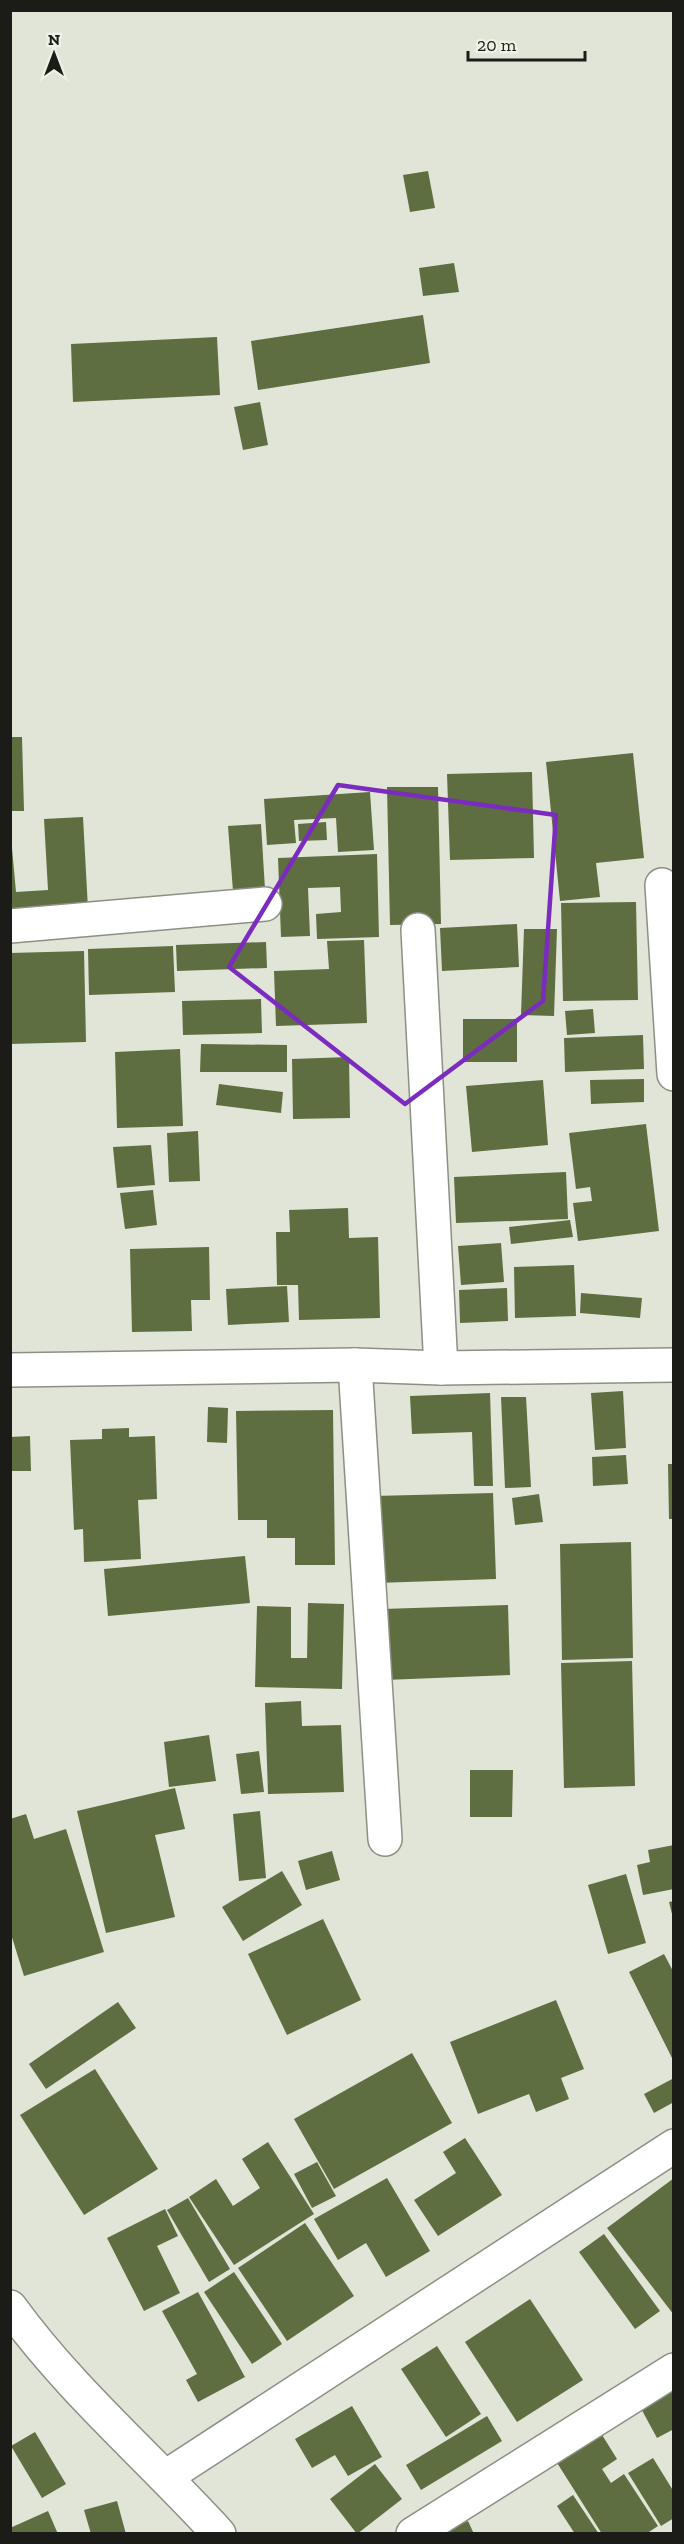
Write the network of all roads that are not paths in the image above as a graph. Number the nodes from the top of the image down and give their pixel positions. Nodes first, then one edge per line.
1 (662, 885) dead end
2 (265, 904) dead end
3 (10, 926) edge
4 (418, 930) dead end
5 (674, 1074) edge
6 (355, 1365) junction
7 (674, 1365) edge
8 (441, 1368) junction
9 (10, 1370) edge
10 (385, 1839) dead end
11 (674, 2146) edge
12 (10, 2307) edge
13 (674, 2370) edge
14 (167, 2476) junction
15 (219, 2534) edge
16 (413, 2534) edge

1 - 5 street
2 - 3 street
4 - 8 street
6 - 8 street
6 - 9 street
6 - 10 street
7 - 8 street
11 - 14 street
12 - 14 street
13 - 16 street
14 - 15 street

